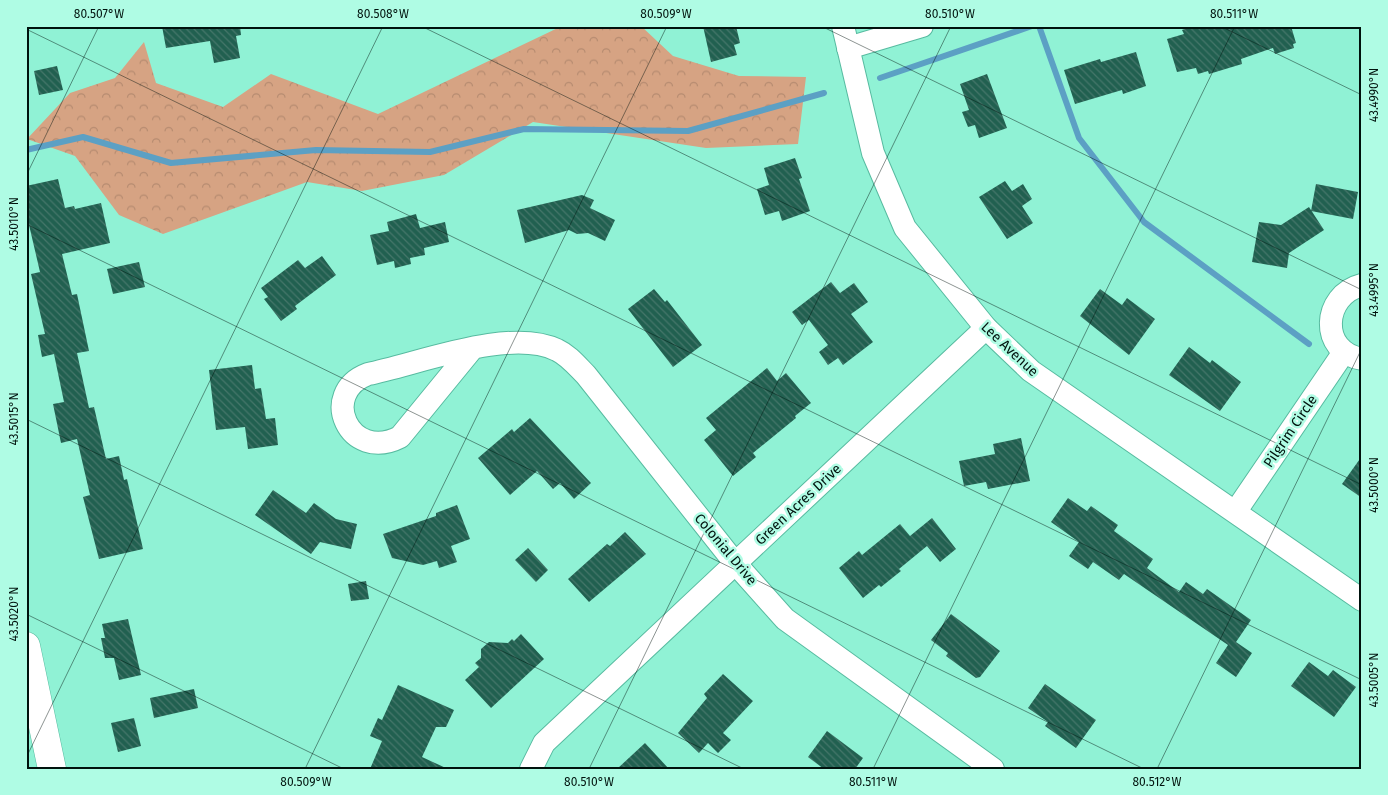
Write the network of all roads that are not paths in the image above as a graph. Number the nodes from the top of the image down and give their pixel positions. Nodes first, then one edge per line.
1 (843, 26) edge
2 (922, 26) edge
3 (848, 48) junction
4 (1362, 284) edge
5 (986, 328) junction
6 (472, 349) junction
7 (1353, 356) edge
8 (1236, 511) junction
9 (735, 563) junction
10 (1362, 600) edge
11 (26, 646) edge
12 (52, 769) edge
13 (531, 769) edge
14 (993, 769) edge

1 - 3 street, Lee Avenue
2 - 3 street
3 - 5 street, Lee Avenue
4 - 7 street, Pilgrim Circle
5 - 8 street, Lee Avenue
5 - 9 street, Green Acres Drive
6 - 6 street, Colonial Drive
6 - 9 street, Colonial Drive
7 - 8 street, Pilgrim Circle
8 - 10 street, Lee Avenue
9 - 13 street, Green Acres Drive
9 - 14 street, Colonial Drive
11 - 12 main road

